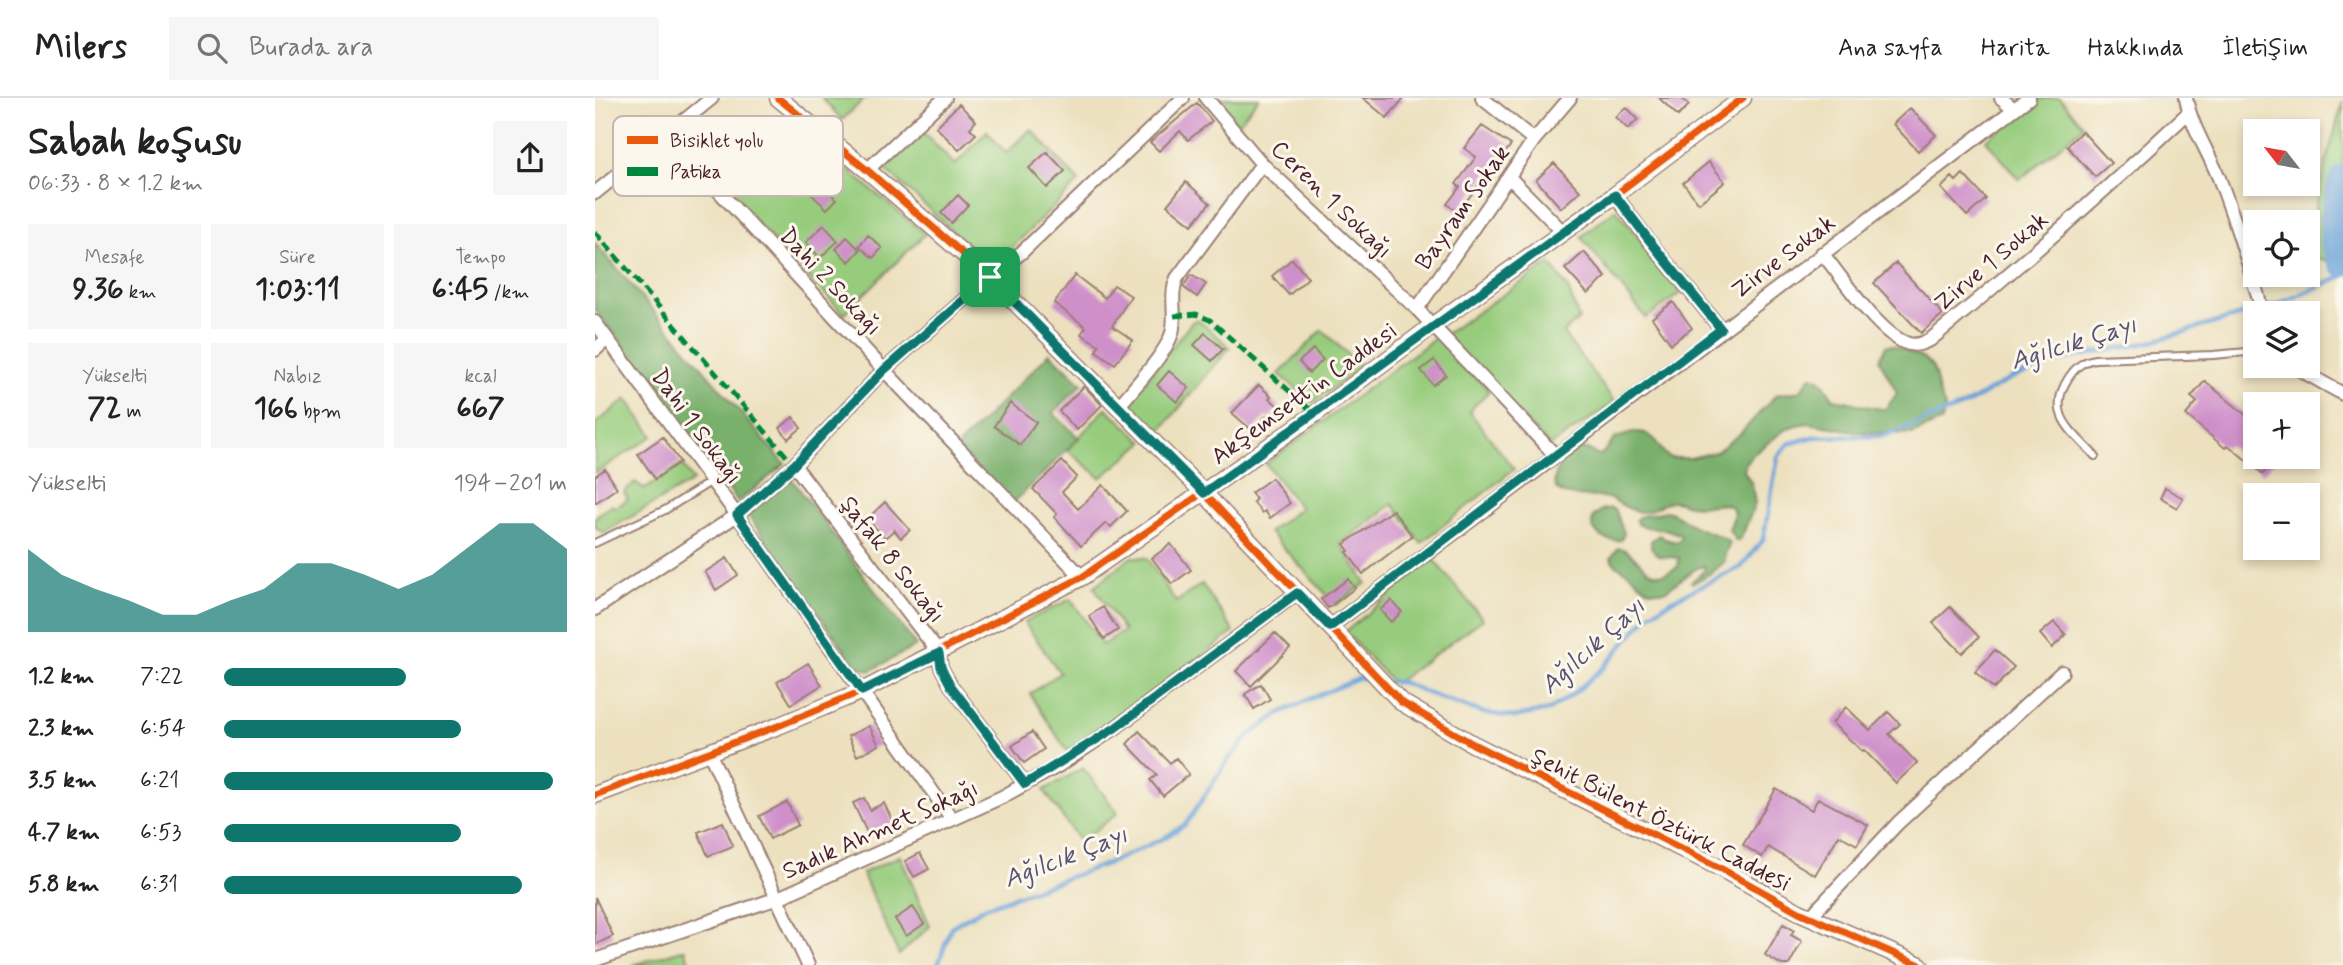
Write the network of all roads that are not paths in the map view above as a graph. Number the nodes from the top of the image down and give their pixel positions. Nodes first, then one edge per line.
1 (712, 98) edge
2 (778, 98) edge
3 (945, 98) edge
4 (1183, 98) edge
5 (1206, 98) edge
6 (1482, 98) edge
7 (1570, 98) edge
8 (1743, 98) edge
9 (2001, 98) edge
10 (2029, 98) edge
11 (2186, 98) edge
12 (2014, 109) junction
13 (2189, 112) junction
14 (689, 116) edge
15 (800, 116) edge
16 (1534, 140) junction
17 (843, 151) edge
18 (1262, 164) junction
19 (867, 170) junction
20 (613, 175) edge
21 (1509, 177) junction
22 (598, 186) edge
23 (1615, 195) junction
24 (723, 196) edge
25 (1563, 232) junction
26 (1822, 253) junction
27 (990, 277) junction
28 (2259, 301) edge
29 (1417, 309) junction
30 (595, 323) edge
31 (1432, 326) junction
32 (1721, 329) junction
33 (607, 339) junction
34 (595, 350) edge
35 (2243, 352) edge
36 (884, 370) junction
37 (2314, 378) edge
38 (2343, 394) edge
39 (1119, 405) junction
40 (1555, 455) junction
41 (2095, 456) dead end
42 (794, 465) junction
43 (712, 481) junction
44 (1204, 493) junction
45 (737, 515) junction
46 (595, 543) edge
47 (1082, 577) junction
48 (1297, 593) junction
49 (595, 609) edge
50 (1330, 627) junction
51 (939, 653) junction
52 (2062, 672) dead end
53 (862, 691) junction
54 (709, 752) junction
55 (1025, 784) junction
56 (595, 795) edge
57 (952, 820) junction
58 (778, 898) junction
59 (1810, 916) junction
60 (595, 960) edge
61 (807, 965) edge
62 (1920, 965) edge

1 - 14 street
2 - 15 street
3 - 19 street
4 - 27 street
5 - 18 street, Ceren 1 Sokağı
6 - 16 street
7 - 16 street, Bayram Sokak
8 - 23 street, Akşemsettin Caddesi
9 - 12 street
10 - 12 street, Zirve Sokak
11 - 13 street
12 - 26 street, Zirve Sokak
13 - 26 street, Zirve 1 Sokak
13 - 28 street
16 - 21 street, Bayram Sokak
17 - 19 street
18 - 29 street, Ceren 1 Sokağı
18 - 39 street
19 - 27 street
20 - 22 street
21 - 25 street
21 - 29 street, Bayram Sokak
23 - 25 street, Akşemsettin Caddesi
23 - 32 street
24 - 36 street, Dahi 2 Sokağı
25 - 31 street, Akşemsettin Caddesi
26 - 32 street, Zirve Sokak
27 - 36 street
27 - 39 street
29 - 31 street, Ceren 1 Sokağı
30 - 33 street, Dahi 1 Sokağı
31 - 40 street, Ceren 1 Sokağı
31 - 44 street, Akşemsettin Caddesi
32 - 40 street, Zirve Sokak
33 - 34 street
33 - 43 street, Dahi 1 Sokağı
35 - 41 lane
36 - 42 street
36 - 47 street, Dahi 2 Sokağı
37 - 38 street
39 - 44 street
40 - 50 street, Zirve Sokak
42 - 45 street
42 - 51 street, Şafak 8 Sokağı
43 - 45 street, Dahi 1 Sokağı
43 - 46 lane
44 - 47 street, Akşemsettin Caddesi
44 - 48 street
45 - 49 street
45 - 53 street, Dahi 1 Sokağı
47 - 51 street, Akşemsettin Caddesi
48 - 50 street
48 - 55 street, Sadık Ahmet Sokağı
50 - 59 street, Şehit Bülent Öztürk Caddesi
51 - 53 street, Akşemsettin Caddesi
51 - 55 street, Şafak 8 Sokağı
52 - 59 street
53 - 54 street, Akşemsettin Caddesi
53 - 57 street, Dahi 1 Sokağı
54 - 56 street, Akşemsettin Caddesi
54 - 58 street
55 - 57 street, Sadık Ahmet Sokağı
57 - 58 street, Sadık Ahmet Sokağı
58 - 60 street, Sadık Ahmet Sokağı
58 - 61 street
59 - 62 street, Şehit Bülent Öztürk Caddesi

